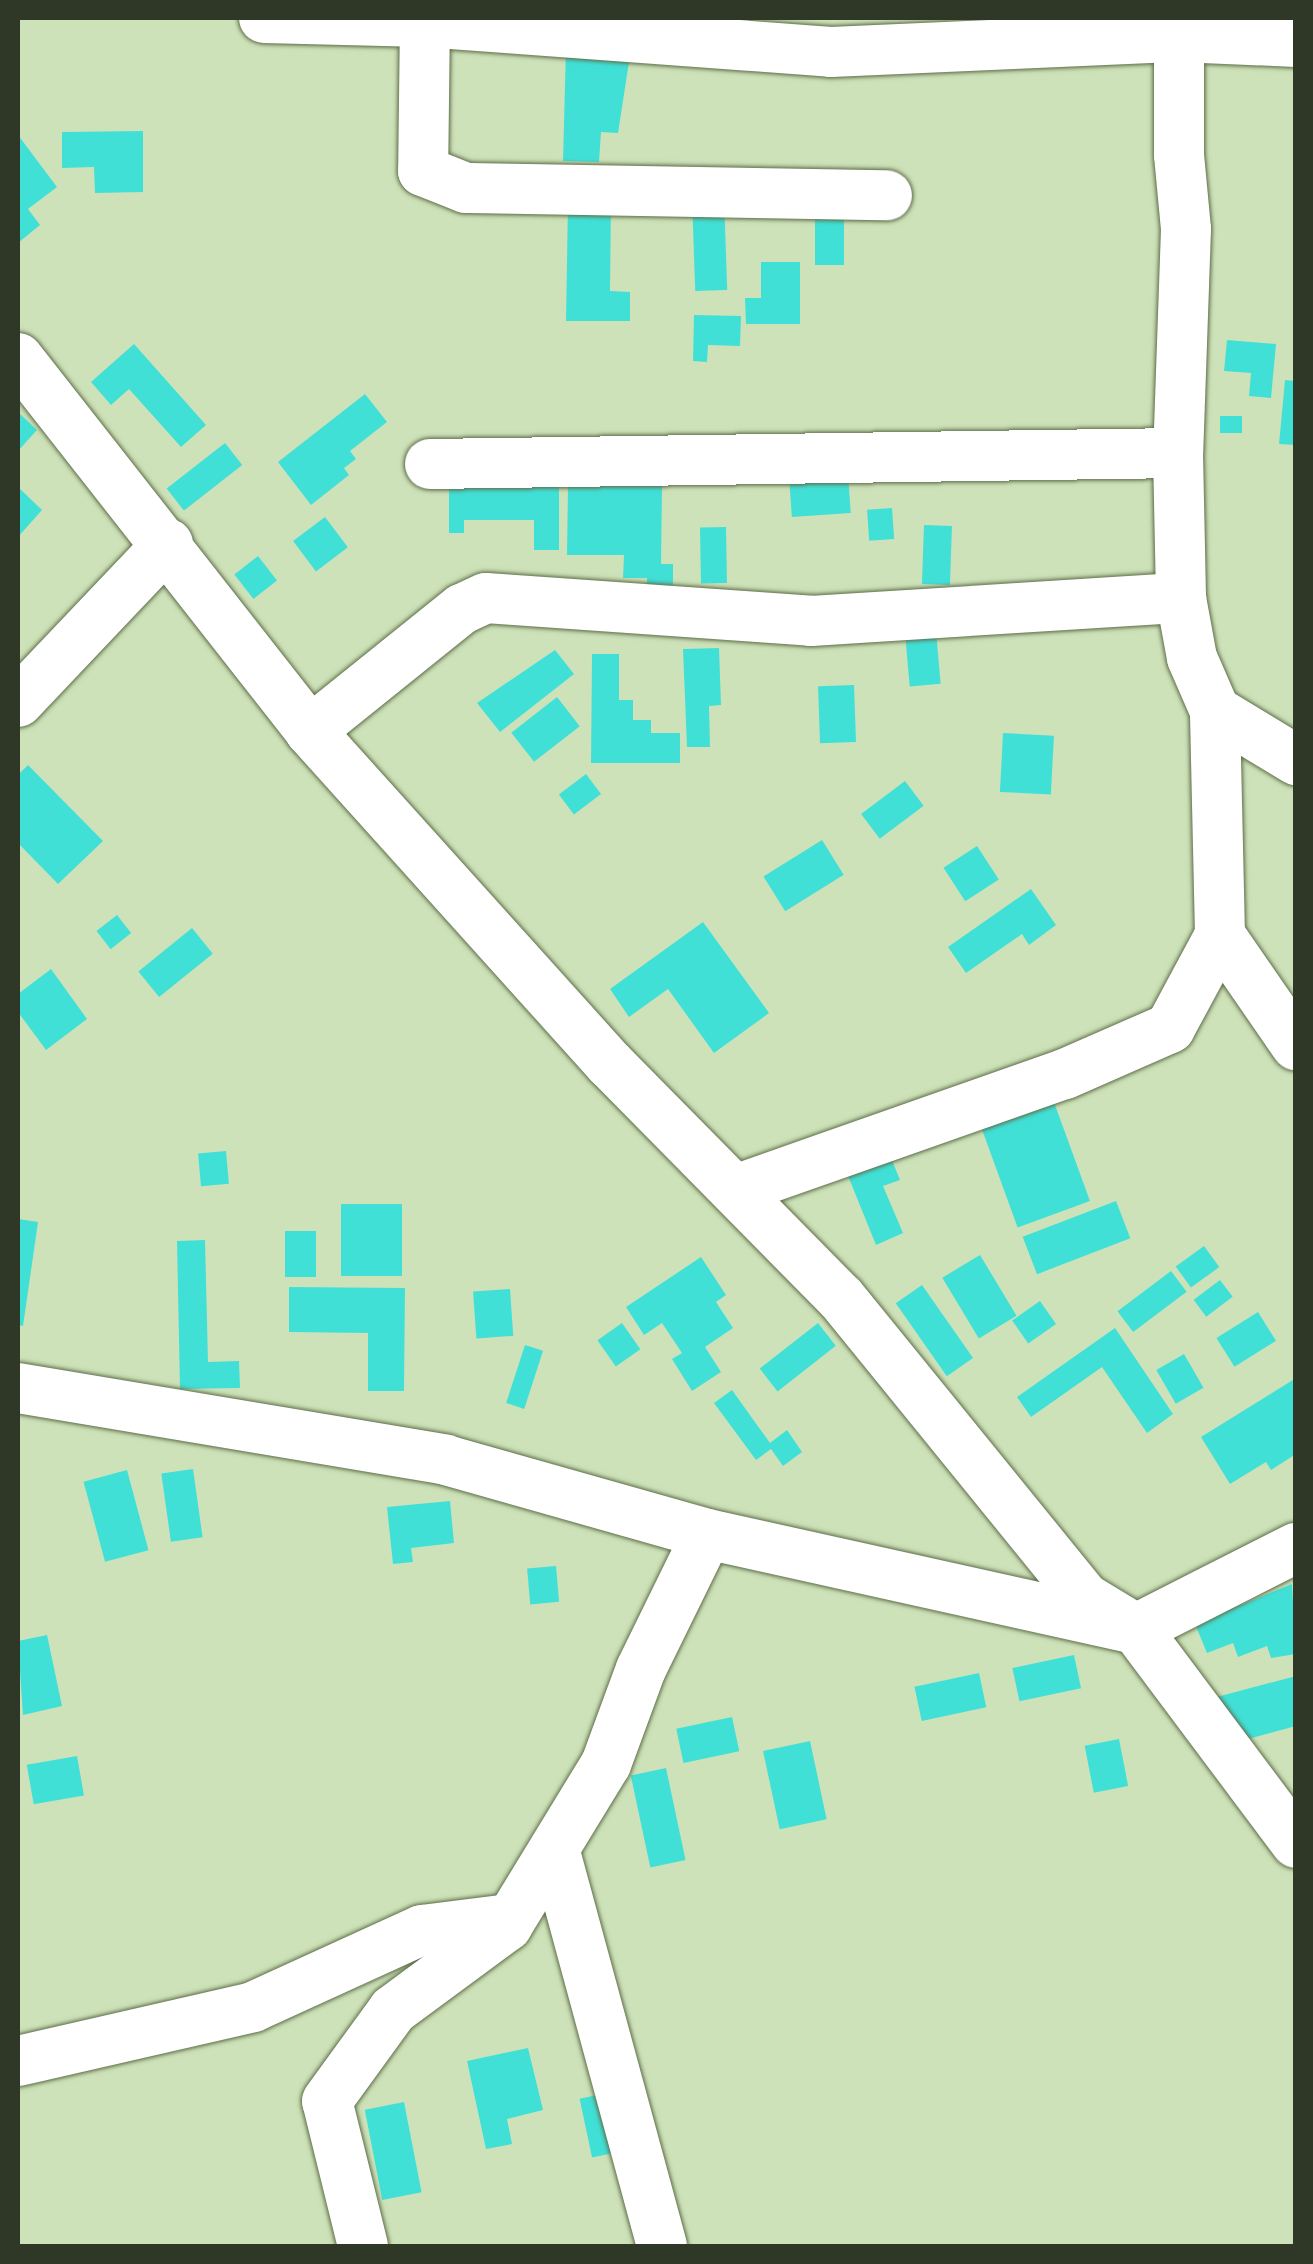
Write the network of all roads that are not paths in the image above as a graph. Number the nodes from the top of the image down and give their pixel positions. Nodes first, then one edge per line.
1 (264, 18) edge
2 (424, 20) edge
3 (1179, 27) edge
4 (1296, 42) edge
5 (887, 194) dead end
6 (18, 358) edge
7 (1178, 453) junction
8 (430, 464) dead end
9 (168, 544) junction
10 (1181, 598) junction
11 (18, 702) edge
12 (1214, 711) junction
13 (310, 731) junction
14 (1296, 760) edge
15 (1220, 935) junction
16 (1296, 1045) edge
17 (735, 1190) junction
18 (18, 1388) edge
19 (707, 1534) junction
20 (1296, 1548) edge
21 (1136, 1629) junction
22 (1296, 1843) edge
23 (555, 1852) junction
24 (508, 1918) junction
25 (18, 2061) edge
26 (362, 2246) edge
27 (662, 2246) edge

1 - 2 street
2 - 3 street
2 - 5 street
3 - 4 street
3 - 7 street
6 - 9 street
7 - 8 street
7 - 10 street
9 - 11 street
9 - 13 street
10 - 12 street
10 - 13 street
12 - 14 street
12 - 15 street
13 - 17 street
15 - 16 street
15 - 17 street
17 - 21 street
18 - 19 street
19 - 21 street
19 - 23 street
20 - 21 street
21 - 22 street
23 - 24 street
23 - 27 street
24 - 25 street
24 - 26 street

